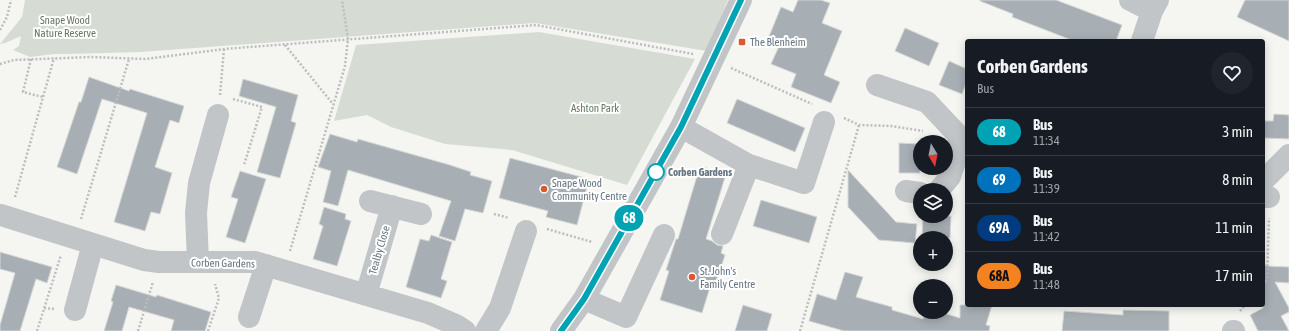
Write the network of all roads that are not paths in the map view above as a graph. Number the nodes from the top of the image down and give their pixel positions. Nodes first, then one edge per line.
1 (741, 0) edge
2 (1130, 0) edge
3 (1155, 5) edge
4 (1143, 39) edge
5 (877, 85) dead end
6 (219, 105) road end
7 (824, 122) dead end
8 (681, 127) junction
9 (963, 151) edge
10 (1289, 155) edge
11 (749, 165) junction
12 (944, 183) edge
13 (1265, 192) edge
14 (370, 200) dead end
15 (392, 206) junction
16 (6, 207) road end
17 (421, 214) dead end
18 (528, 226) road end
19 (722, 234) dead end
20 (664, 235) dead end
21 (78, 239) junction
22 (204, 262) junction
23 (275, 268) junction
24 (366, 294) junction
25 (584, 299) junction
26 (75, 310) dead end
27 (249, 318) dead end
28 (465, 331) edge
29 (486, 331) edge
30 (561, 331) edge

1 - 8 street
2 - 3 street
3 - 4 street
5 - 9 street
6 - 22 street
7 - 11 street
8 - 11 street
8 - 25 street
9 - 12 street
10 - 13 street
11 - 19 street
14 - 15 street
15 - 17 street
15 - 24 street, Tealby Close
16 - 21 street, Corben Gardens
18 - 29 street
20 - 25 street
21 - 22 street, Corben Gardens
21 - 26 street
22 - 23 street, Corben Gardens
23 - 24 street, Corben Gardens
23 - 27 street
24 - 28 street, Corben Gardens
25 - 30 street

